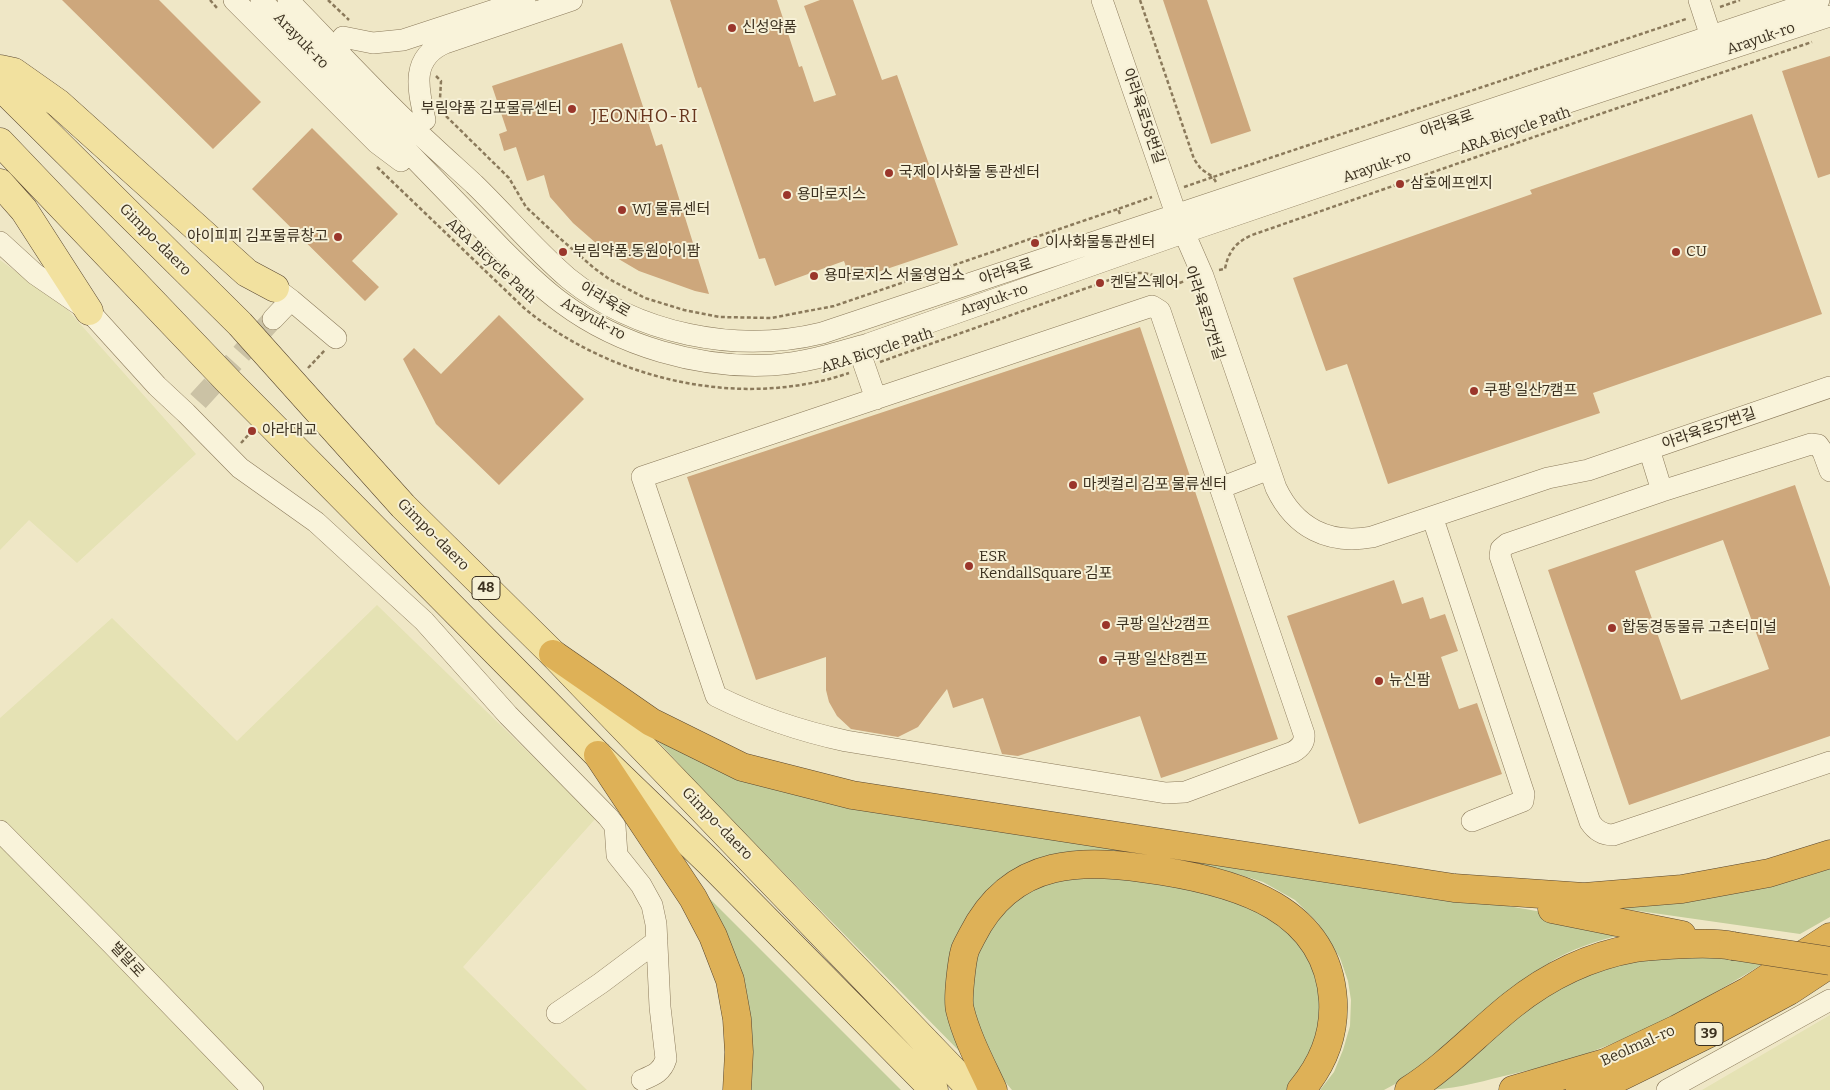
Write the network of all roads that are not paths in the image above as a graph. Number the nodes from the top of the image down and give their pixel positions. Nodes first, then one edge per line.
1 (261, 0) edge
2 (288, 0) edge
3 (307, 0) edge
4 (525, 0) edge
5 (572, 0) edge
6 (1102, 0) edge
7 (1819, 0) edge
8 (1701, 6) edge
9 (228, 7) edge
10 (1830, 16) edge
11 (343, 37) junction
12 (1714, 46) junction
13 (0, 69) edge
14 (0, 86) edge
15 (425, 120) junction
16 (0, 142) edge
17 (0, 183) edge
18 (476, 186) junction
19 (455, 201) junction
20 (1179, 224) junction
21 (0, 242) edge
22 (283, 294) junction
23 (89, 311) junction
24 (273, 320) tunnel mouth
25 (240, 324) junction
26 (336, 338) road end
27 (858, 346) junction
28 (1830, 387) edge
29 (876, 399) junction
30 (1649, 450) junction
31 (1588, 470) junction
32 (1830, 471) edge
33 (1259, 473) junction
34 (1220, 488) junction
35 (1662, 491) junction
36 (403, 506) junction
37 (1436, 528) junction
38 (554, 654) junction
39 (598, 755) junction
40 (1830, 762) edge
41 (1472, 821) dead end
42 (0, 831) edge
43 (1830, 854) edge
44 (1454, 888) junction
45 (1830, 937) edge
46 (657, 941) junction
47 (1726, 945) junction
48 (1830, 962) edge
49 (1830, 1000) edge
50 (557, 1013) dead end
51 (1736, 1020) junction
52 (642, 1080) dead end
53 (253, 1090) edge
54 (737, 1090) edge
55 (934, 1090) edge
56 (972, 1090) edge
57 (993, 1090) edge
58 (1301, 1090) edge
59 (1409, 1090) edge
60 (1514, 1090) edge
61 (1580, 1090) edge
62 (1634, 1090) edge
63 (1667, 1090) edge

1 - 19 street, Arayuk-ro
2 - 18 street, 아라육로
3 - 11 street
4 - 11 street
5 - 15 street
6 - 20 street, 아라육로58번길
7 - 12 street
8 - 12 street
9 - 19 street
10 - 12 street, Arayuk-ro
11 - 15 street
12 - 20 street, Arayuk-ro
13 - 22 main road
14 - 25 main road, Gimpo-daero / 48
15 - 18 street
16 - 39 main road, 48
17 - 23 main road
18 - 20 street, 아라육로
19 - 27 street, Arayuk-ro
20 - 27 street, Arayuk-ro
20 - 31 street, 아라육로57번길
20 - 33 street, 아라육로57번길
21 - 23 street
22 - 24 street
22 - 26 street
23 - 46 street
25 - 36 main road, Gimpo-daero / 48
25 - 36 main road
27 - 29 street
28 - 30 street, 아라육로57번길
29 - 34 street
29 - 34 street
30 - 31 street, 아라육로57번길
30 - 35 street
31 - 37 street, 아라육로57번길
32 - 35 street
33 - 34 street
33 - 37 street, 아라육로57번길
35 - 40 street
36 - 38 main road, Gimpo-daero / 48
37 - 41 street
38 - 44 highway
38 - 56 main road, Gimpo-daero / 48
39 - 54 highway
39 - 55 main road, 48
42 - 53 street, 벌말로
43 - 44 highway
44 - 47 highway
45 - 60 highway, Beolmal-ro
46 - 50 street
46 - 52 street
47 - 48 highway, bridge
47 - 59 highway
48 - 51 highway, Beolmal-ro / 39
49 - 63 street
51 - 61 highway, Beolmal-ro / 39
51 - 62 highway
57 - 58 highway

